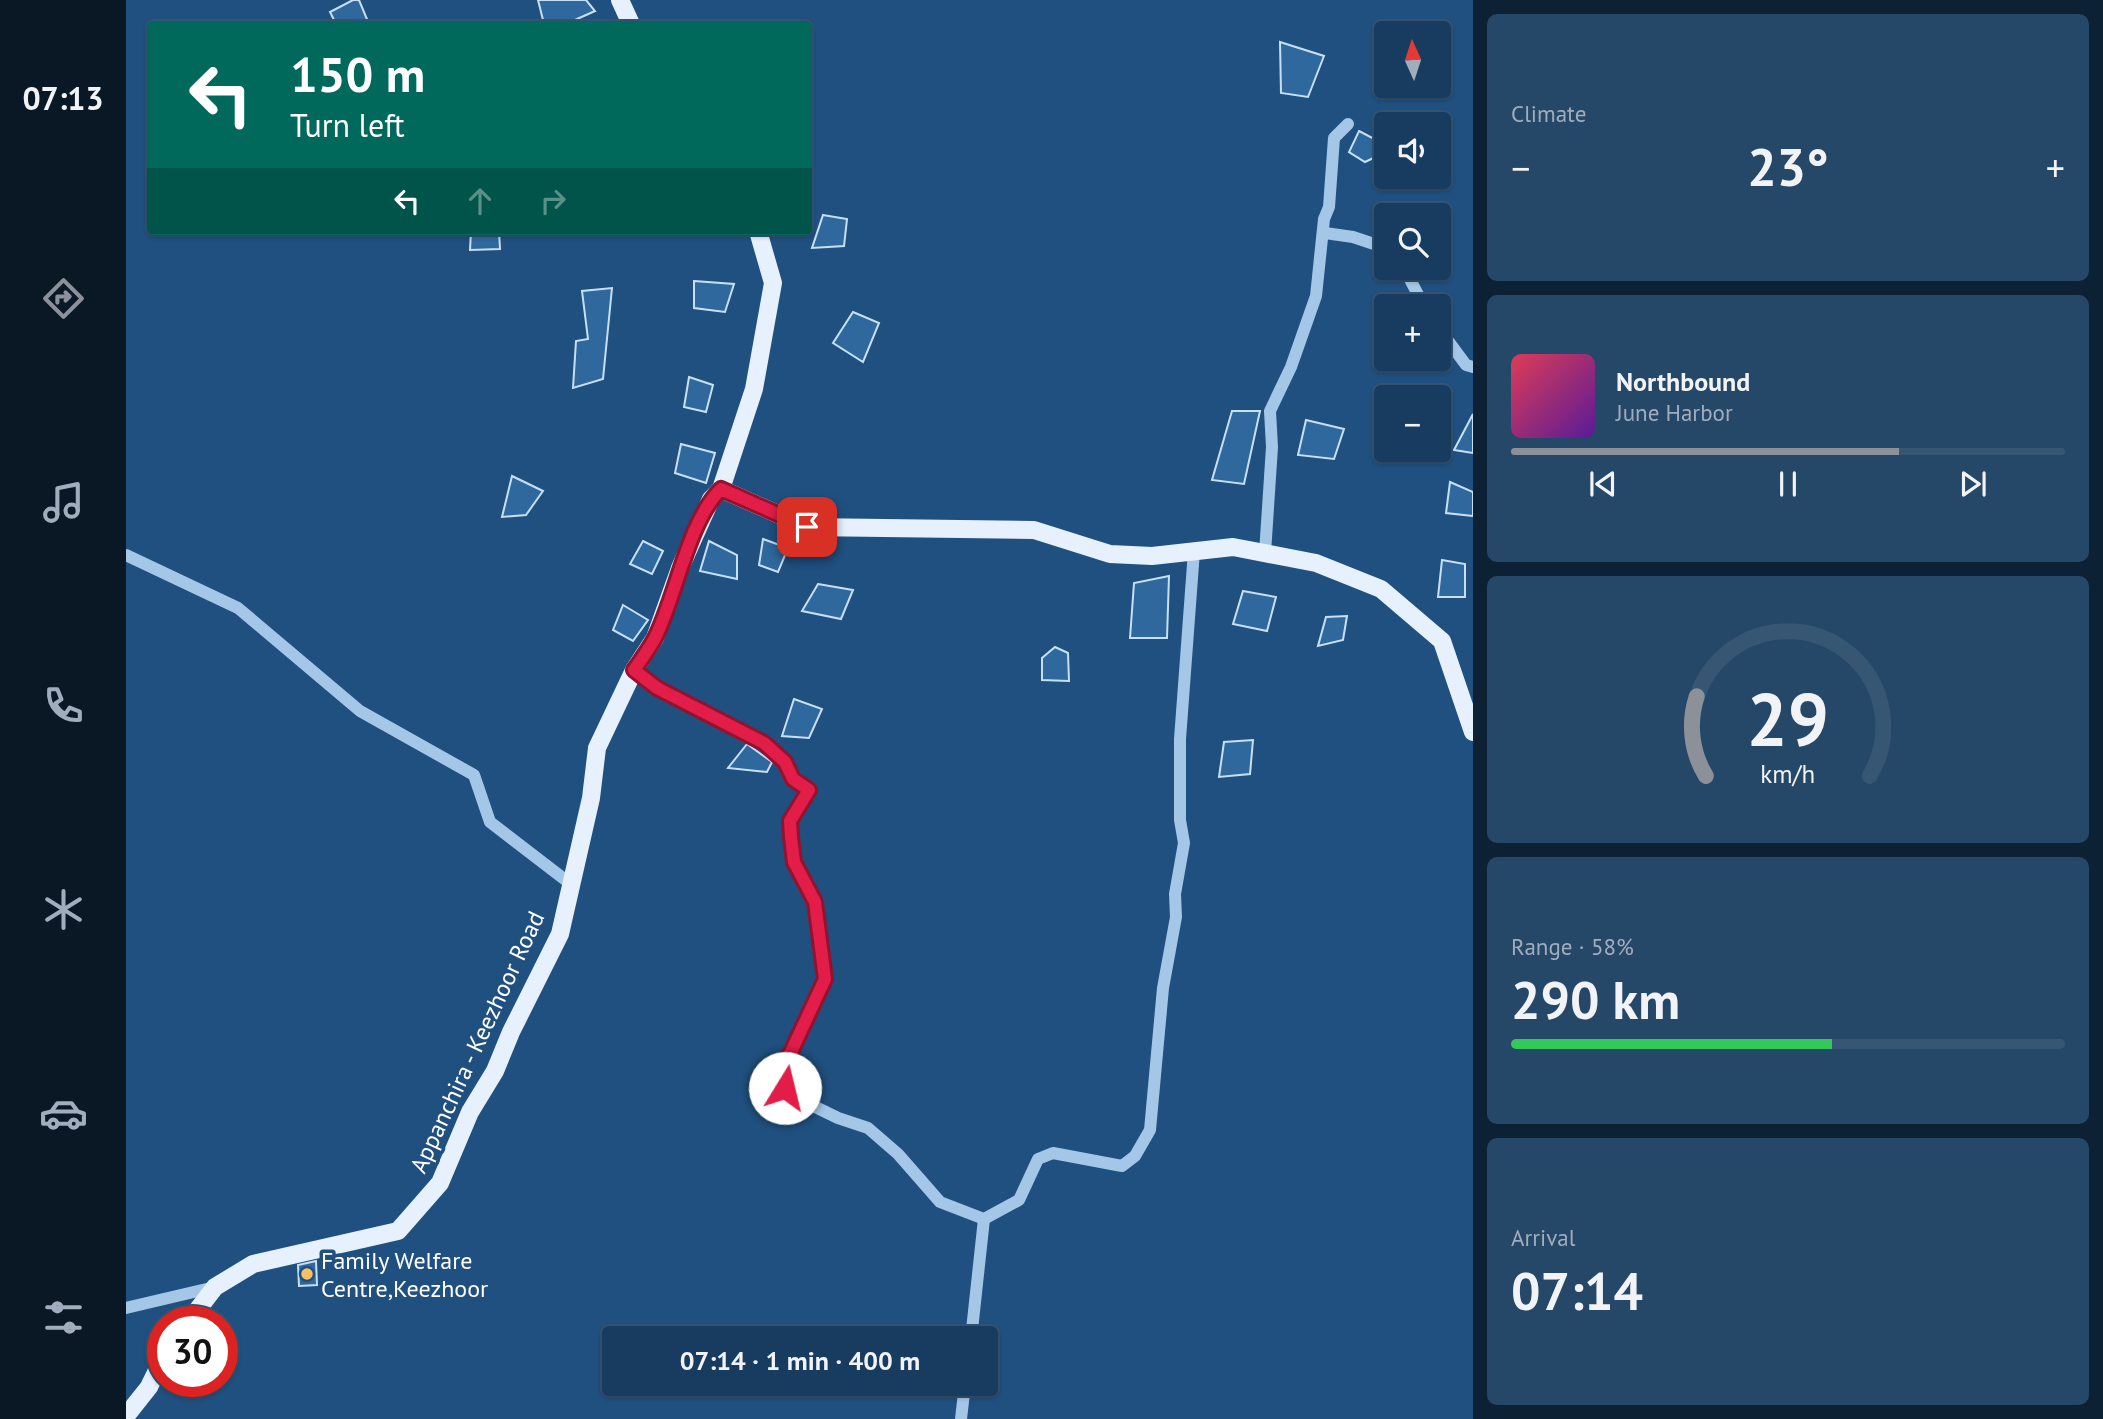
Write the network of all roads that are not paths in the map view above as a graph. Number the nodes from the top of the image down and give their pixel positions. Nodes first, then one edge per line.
1 (620, 0) edge
2 (630, 21) edge
3 (1348, 124) dead end
4 (1325, 233) junction
5 (759, 235) edge
6 (1374, 244) edge
7 (1451, 345) edge
8 (1473, 367) edge
9 (721, 489) junction
10 (1194, 551) junction
11 (1265, 553) junction
12 (126, 555) edge
13 (634, 670) junction
14 (1473, 732) edge
15 (572, 885) junction
16 (984, 1219) junction
17 (215, 1287) junction
18 (200, 1306) edge
19 (126, 1308) edge
20 (972, 1326) edge
21 (147, 1390) edge
22 (964, 1396) edge
23 (126, 1416) edge
24 (961, 1419) edge

1 - 2 main road
3 - 4 street
4 - 6 street
4 - 11 street
5 - 9 main road, Appanchira - Keezhoor Road
7 - 8 street
9 - 10 main road
9 - 13 main road, Appanchira - Keezhoor Road
10 - 11 main road
10 - 16 street
11 - 14 main road
12 - 15 street
13 - 15 main road, Appanchira - Keezhoor Road
13 - 16 street
15 - 17 main road, Appanchira - Keezhoor Road
16 - 20 street
17 - 18 main road, Appanchira - Keezhoor Road
17 - 19 street
21 - 23 main road
22 - 24 street

